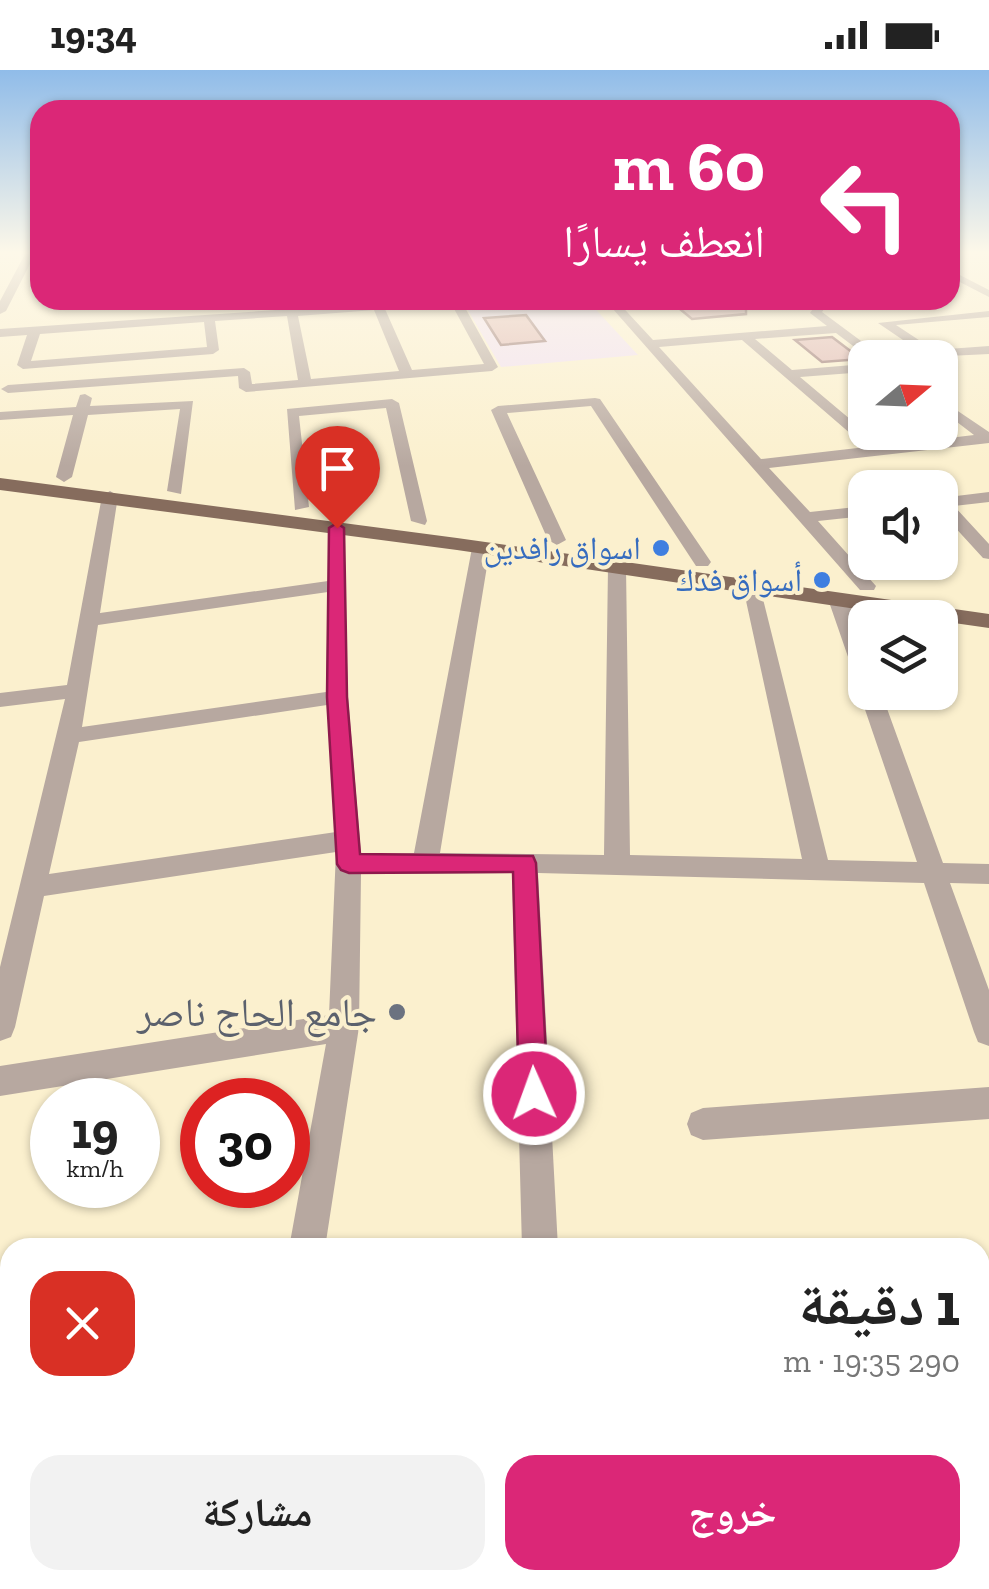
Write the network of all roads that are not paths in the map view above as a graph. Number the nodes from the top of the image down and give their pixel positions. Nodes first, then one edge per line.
1 (97, 325) edge
2 (211, 325) edge
3 (294, 325) edge
4 (386, 325) edge
5 (469, 325) edge
6 (633, 325) edge
7 (833, 325) edge
8 (888, 325) edge
9 (81, 327) joint
10 (838, 329) junction
11 (36, 330) junction
12 (0, 333) edge
13 (744, 336) junction
14 (853, 340) edge
15 (650, 344) junction
16 (989, 350) edge
17 (848, 369) edge
18 (408, 374) junction
19 (788, 374) junction
20 (88, 383) junction
21 (305, 383) junction
22 (8, 389) dead end
23 (82, 411) junction
24 (0, 416) edge
25 (958, 416) edge
26 (848, 425) edge
27 (988, 437) edge
28 (958, 441) edge
29 (878, 450) edge
30 (760, 464) junction
31 (0, 470) edge
32 (64, 477) junction
33 (0, 484) edge
34 (175, 491) junction
35 (110, 496) junction
36 (989, 498) edge
37 (958, 501) edge
38 (301, 506) junction
39 (848, 513) edge
40 (810, 518) junction
41 (418, 521) junction
42 (958, 521) edge
43 (337, 528) junction
44 (462, 536) junction
45 (556, 540) junction
46 (481, 548) junction
47 (989, 554) edge
48 (702, 562) junction
49 (616, 567) junction
50 (334, 586) junction
51 (867, 586) junction
52 (752, 587) junction
53 (837, 599) junction
54 (988, 618) edge
55 (92, 620) junction
56 (848, 630) edge
57 (78, 690) junction
58 (337, 697) junction
59 (0, 700) edge
60 (876, 710) edge
61 (70, 736) junction
62 (349, 852) junction
63 (524, 863) junction
64 (425, 864) junction
65 (616, 867) junction
66 (816, 870) junction
67 (934, 871) junction
68 (989, 874) edge
69 (36, 887) junction
70 (981, 980) edge
71 (0, 1027) edge
72 (344, 1027) junction
73 (989, 1032) edge
74 (0, 1081) edge
75 (989, 1103) edge
76 (703, 1124) dead end
77 (309, 1238) edge
78 (540, 1238) edge

1 - 9 street
2 - 11 street
3 - 21 street
4 - 18 street
5 - 18 street
6 - 15 street
7 - 10 street
8 - 16 street
9 - 11 street
10 - 13 street
10 - 14 street
11 - 12 street
13 - 15 street
13 - 19 street
15 - 30 street
17 - 19 street
18 - 21 street
19 - 26 street
20 - 21 street
20 - 22 street
20 - 23 street
23 - 24 street
23 - 32 street
23 - 34 street
25 - 27 street
27 - 28 street
29 - 30 street
30 - 40 street
31 - 32 main road
32 - 34 main road
33 - 35 main road
34 - 38 main road
35 - 43 main road
35 - 55 street
36 - 37 street
38 - 41 main road
38 - 41 street
39 - 40 street
40 - 51 street
41 - 44 main road
42 - 47 street
43 - 44 main road
43 - 50 street
44 - 45 main road
44 - 46 main road
45 - 48 main road
45 - 48 street
46 - 49 main road
46 - 64 street
48 - 51 main road
49 - 52 main road
49 - 65 street
50 - 55 street
50 - 58 street
51 - 54 main road
52 - 53 main road
52 - 66 street
53 - 54 main road
53 - 56 street
55 - 57 street
57 - 59 street
57 - 61 street
58 - 61 street
58 - 62 street
60 - 67 street
61 - 69 street
62 - 64 street
62 - 69 street
62 - 72 street
63 - 64 street
63 - 65 street
63 - 78 street
65 - 66 street
66 - 67 street
67 - 68 street
67 - 70 street
69 - 71 street
70 - 73 street
72 - 74 street
72 - 77 street
75 - 76 street

